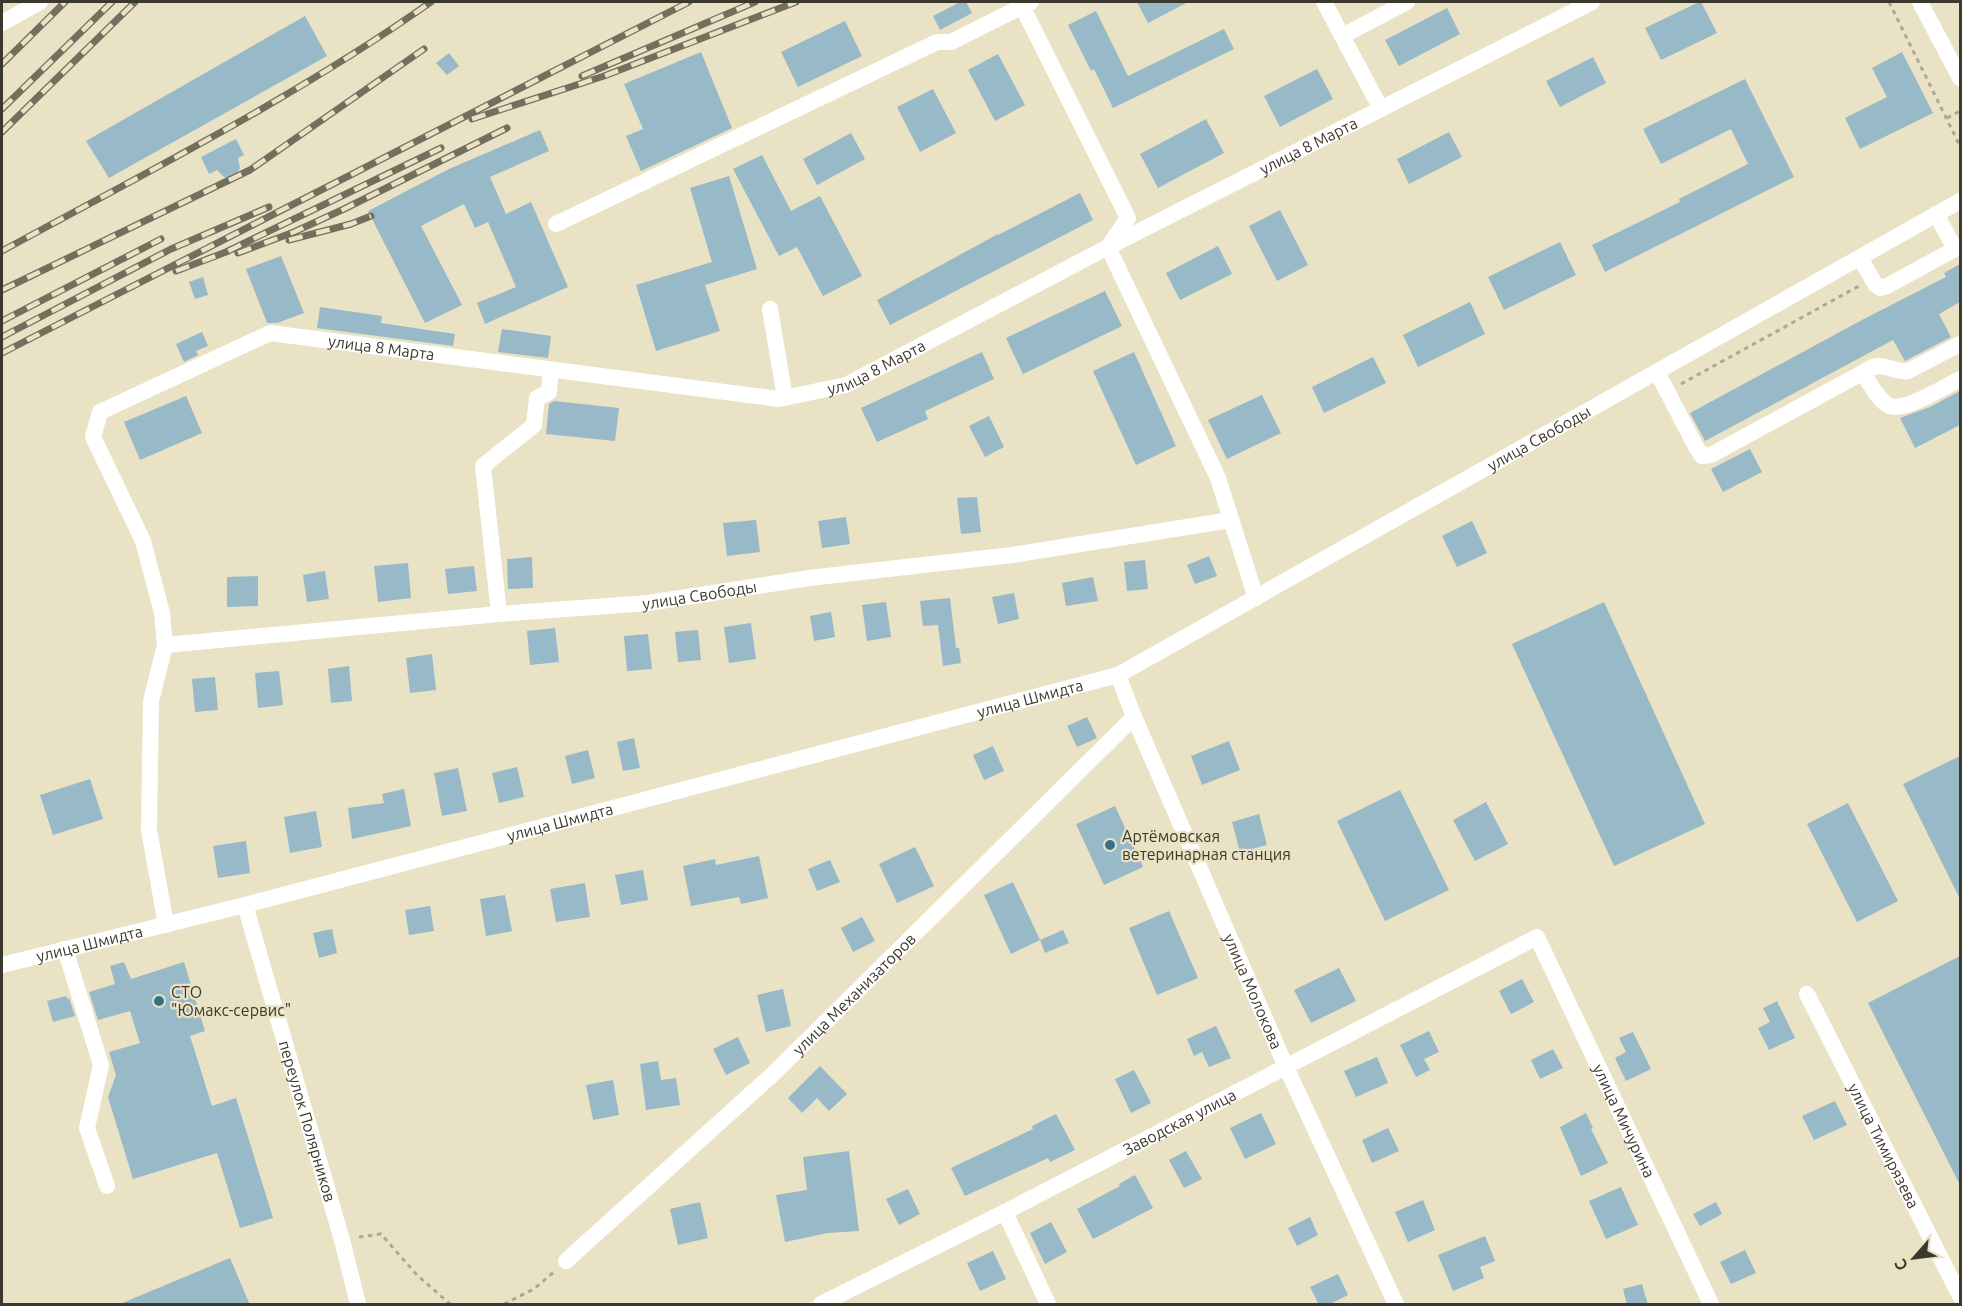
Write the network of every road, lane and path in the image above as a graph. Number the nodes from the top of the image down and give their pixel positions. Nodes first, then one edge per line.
1 (40, 2) edge
2 (1324, 2) edge
3 (1407, 2) edge
4 (1592, 2) edge
5 (1889, 2) edge
6 (1920, 2) edge
7 (1027, 4) edge
8 (2, 23) edge
9 (1342, 36) junction
10 (1960, 78) edge
11 (1381, 109) junction
12 (1960, 111) edge
13 (1947, 118) junction
14 (1960, 146) edge
15 (1960, 201) edge
16 (1936, 214) junction
17 (556, 224) dead end
18 (1108, 247) junction
19 (1958, 247) edge
20 (1860, 258) junction
21 (1872, 279) junction
22 (770, 309) dead end
23 (1960, 344) edge
24 (551, 370) junction
25 (1658, 372) junction
26 (1863, 373) junction
27 (1960, 379) edge
28 (1667, 391) junction
29 (785, 398) junction
30 (1231, 520) junction
31 (1256, 598) junction
32 (499, 614) junction
33 (165, 645) junction
34 (1118, 675) junction
35 (1134, 717) junction
36 (244, 905) junction
37 (166, 925) junction
38 (1537, 937) joint
39 (65, 950) junction
40 (2, 965) edge
41 (1807, 994) dead end
42 (1286, 1067) junction
43 (107, 1186) dead end
44 (1005, 1212) junction
45 (342, 1240) junction
46 (566, 1262) joint
47 (1960, 1296) edge
48 (358, 1305) edge
49 (450, 1305) edge
50 (504, 1305) edge
51 (821, 1305) edge
52 (1048, 1305) edge
53 (1396, 1305) edge
54 (1711, 1305) edge

1 - 8 street
2 - 9 street
3 - 9 street
4 - 11 street, улица 8 Марта
5 - 13 path
6 - 10 street
7 - 17 street
7 - 18 street
9 - 11 street
11 - 18 street, улица 8 Марта
12 - 13 path
13 - 14 path
15 - 16 street, улица Свободы
16 - 19 street
16 - 20 street, улица Свободы
18 - 29 street, улица 8 Марта
18 - 30 street
19 - 21 street
20 - 21 street
20 - 25 street, улица Свободы
21 - 28 path
22 - 29 street
23 - 26 street
24 - 29 street, улица 8 Марта
24 - 32 street
24 - 33 street, улица 8 Марта
25 - 28 street
25 - 31 street, улица Свободы
26 - 27 street
26 - 28 street
30 - 31 street
30 - 32 street, улица Свободы
31 - 34 street, улица Свободы
32 - 33 street, улица Свободы
33 - 37 street
34 - 35 street, улица Молокова
34 - 36 street, улица Шмидта
35 - 42 street, улица Молокова
35 - 46 street, улица Механизаторов
36 - 37 street, улица Шмидта
36 - 45 street, переулок Полярников
37 - 39 street, улица Шмидта
38 - 42 street, Заводская улица
38 - 54 street, улица Мичурина
39 - 40 street, улица Шмидта
39 - 43 street
41 - 47 street, улица Тимирязева
42 - 44 street, Заводская улица
42 - 53 street, улица Молокова
44 - 51 street, Заводская улица
44 - 52 street
45 - 48 street, переулок Полярников
45 - 49 path
46 - 50 path

